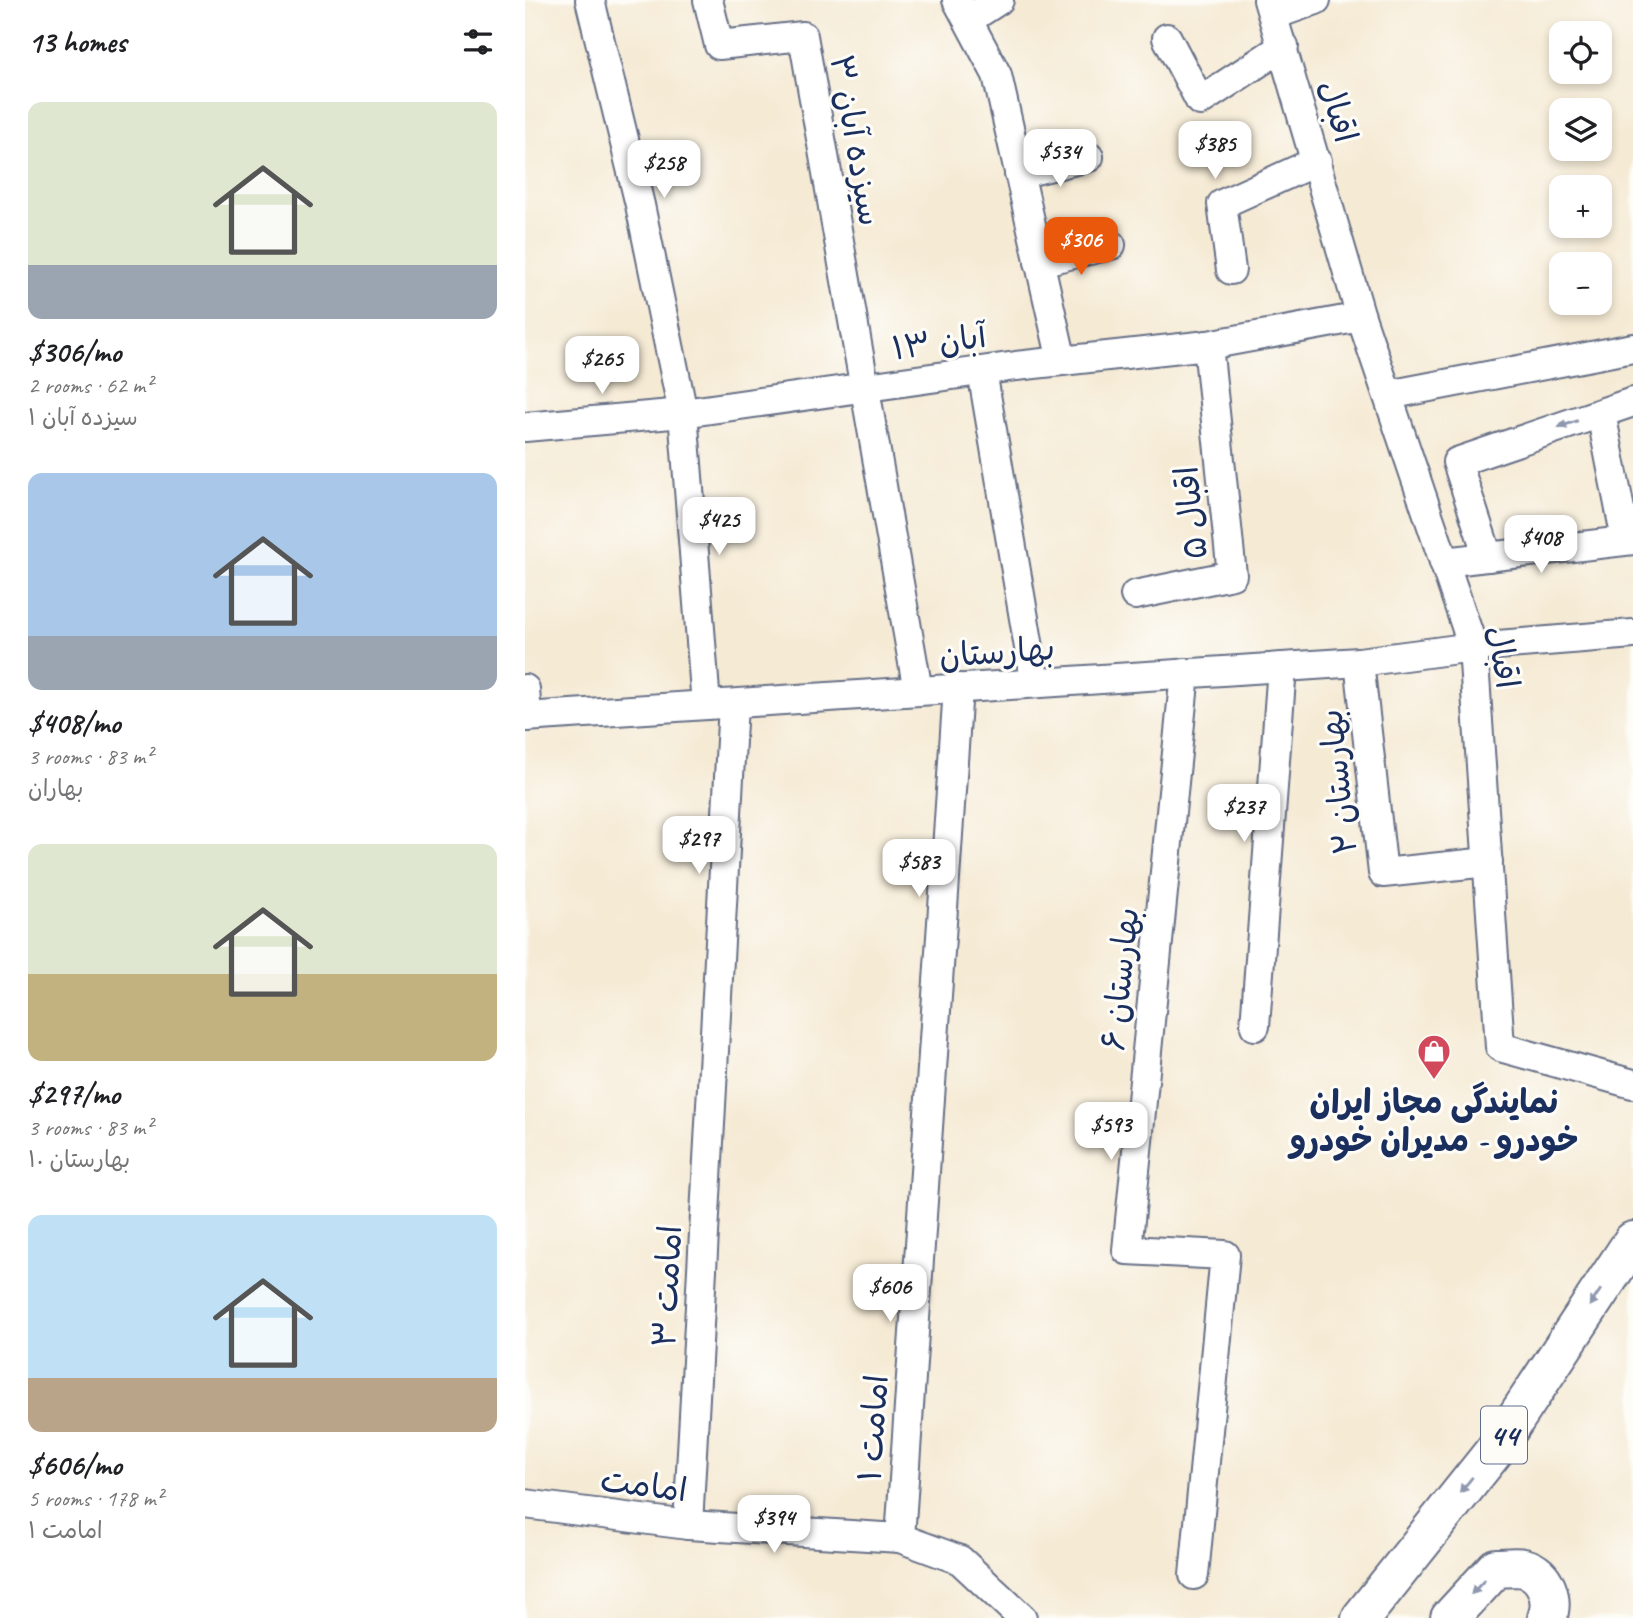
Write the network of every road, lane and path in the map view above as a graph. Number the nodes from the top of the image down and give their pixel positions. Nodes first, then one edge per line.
1 (590, 0) edge
2 (708, 0) edge
3 (999, 0) edge
4 (1316, 0) edge
5 (1271, 8) edge
6 (962, 10) edge
7 (1167, 38) dead end
8 (1284, 46) junction
9 (1089, 157) dead end
10 (1317, 161) junction
11 (1019, 174) junction
12 (1111, 245) dead end
13 (1039, 262) junction
14 (1231, 270) dead end
15 (1361, 317) junction
16 (1208, 345) junction
17 (1633, 348) edge
18 (1062, 361) junction
19 (982, 372) junction
20 (866, 386) junction
21 (1388, 396) junction
22 (1633, 402) edge
23 (683, 413) junction
24 (1601, 413) junction
25 (525, 427) edge
26 (1629, 540) edge
27 (1488, 556) junction
28 (1444, 562) junction
29 (1135, 594) dead end
30 (1633, 634) edge
31 (1473, 647) junction
32 (1359, 662) junction
33 (1282, 667) junction
34 (1185, 673) junction
35 (1035, 683) junction
36 (958, 688) junction
37 (525, 689) edge
38 (918, 691) junction
39 (719, 705) junction
40 (526, 717) edge
41 (1488, 862) junction
42 (1255, 1026) dead end
43 (1633, 1084) edge
44 (1633, 1241) edge
45 (525, 1504) edge
46 (688, 1525) junction
47 (900, 1538) junction
48 (1194, 1575) dead end
49 (1022, 1618) edge
50 (1360, 1618) edge
51 (1450, 1618) edge
52 (1547, 1618) edge

1 - 23 street, امامت ۳
2 - 20 street, سیزده آبان ۳
3 - 6 street
4 - 5 street
5 - 8 street, اقبال
6 - 11 street
7 - 8 street
8 - 10 street, اقبال
9 - 11 street
10 - 14 street
10 - 15 street, اقبال
11 - 13 street
12 - 13 street
13 - 18 street
15 - 16 street, ۱۳ آبان
15 - 21 street, اقبال
16 - 18 street, ۱۳ آبان
16 - 29 street, اقبال ۵
17 - 21 street
18 - 19 street, ۱۳ آبان
19 - 20 street, ۱۳ آبان
19 - 35 street
20 - 23 street, ۱۳ آبان
20 - 38 street
21 - 28 street, اقبال
22 - 24 street
23 - 25 street, ۱۳ آبان
23 - 39 street, امامت ۳
24 - 26 street
24 -> 27 street
26 - 27 street
27 - 28 street
28 - 31 street, اقبال
30 - 31 street, بهارستان
31 - 32 street, بهارستان
31 - 41 street, اقبال
32 - 33 street, بهارستان
32 - 41 street, بهارستان ۲
33 - 34 street, بهارستان
33 - 42 street
34 - 35 street, بهارستان
34 - 48 street, بهارستان ۶
35 - 36 street, بهارستان
36 - 38 street, بهارستان
36 - 47 street, امامت ۱
37 - 40 street
38 - 39 street, بهارستان
39 - 40 street, بهارستان
39 - 46 street, امامت ۳
41 - 43 street, اقبال
44 -> 50 highway, 44
45 - 46 street, امامت
46 - 47 street, امامت
47 - 49 street, امامت
52 -> 51 highway

